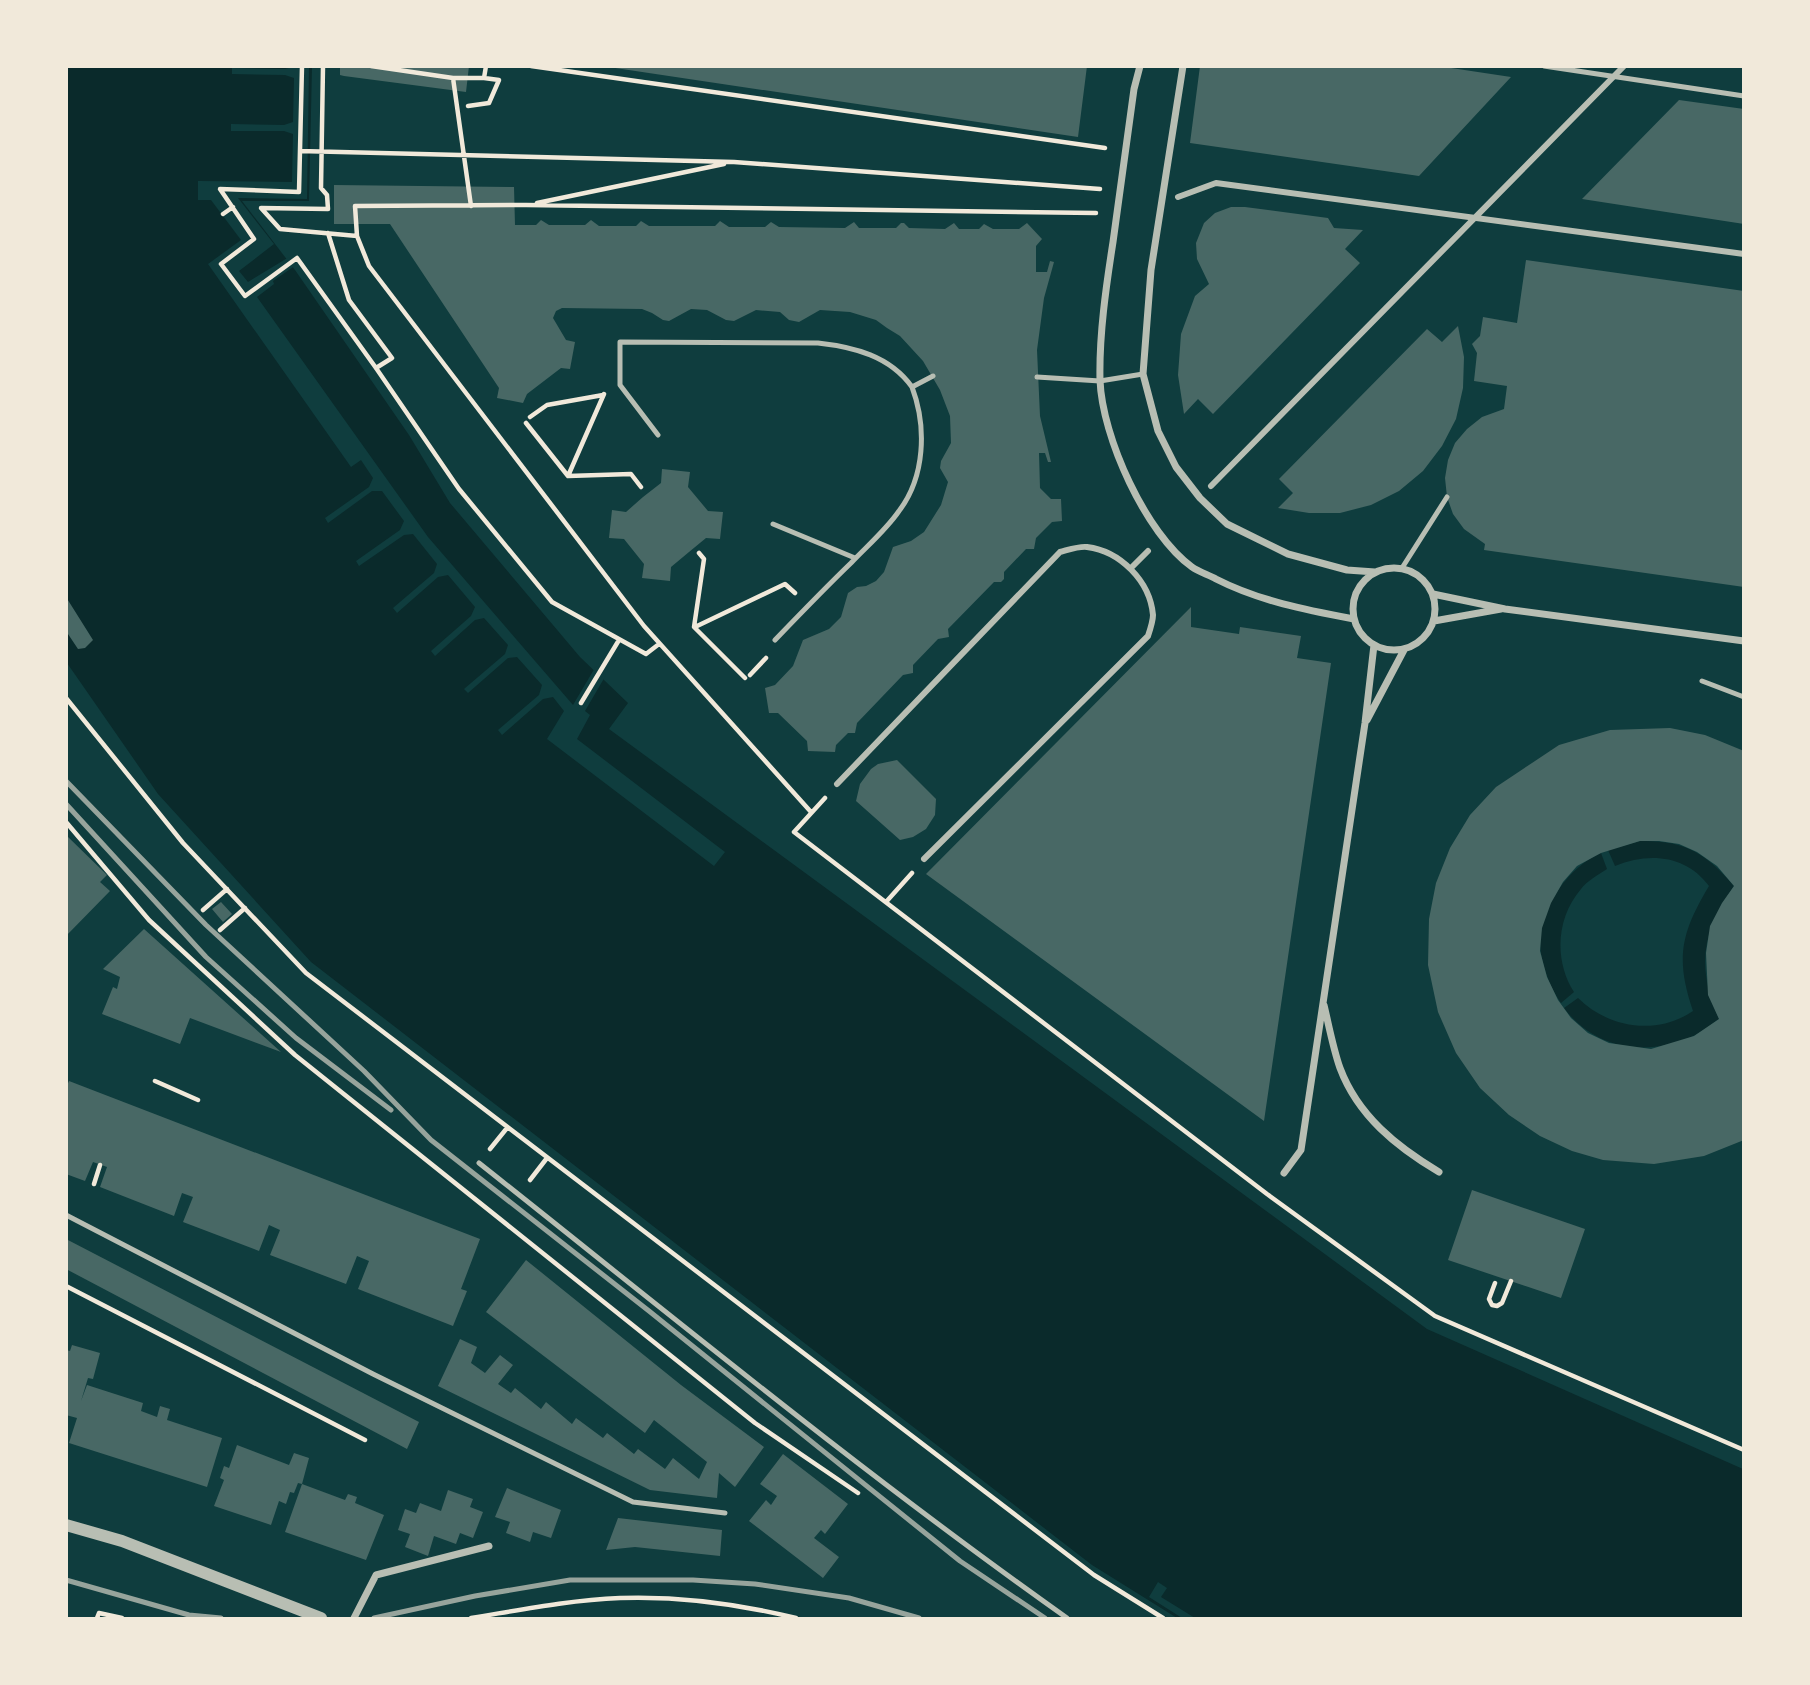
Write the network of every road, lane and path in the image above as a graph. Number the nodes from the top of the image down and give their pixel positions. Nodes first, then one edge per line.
1 (302, 66) edge
2 (323, 66) edge
3 (371, 66) edge
4 (486, 66) edge
5 (531, 66) edge
6 (1140, 66) edge
7 (1183, 66) edge
8 (1544, 66) edge
9 (1624, 66) edge
10 (1614, 77) junction
11 (453, 78) junction
12 (484, 78) junction
13 (1744, 96) edge
14 (468, 106) dead end
15 (1105, 148) dead end
16 (300, 151) junction
17 (321, 152) junction
18 (734, 162) junction
19 (1108, 189) dead end
20 (1178, 197) dead end
21 (526, 205) junction
22 (471, 206) junction
23 (233, 207) junction
24 (1096, 213) dead end
25 (223, 214) dead end
26 (1477, 216) junction
27 (328, 233) junction
28 (358, 236) junction
29 (1744, 254) edge
30 (376, 368) junction
31 (1143, 374) junction
32 (933, 376) dead end
33 (1037, 377) dead end
34 (1100, 381) junction
35 (620, 385) junction
36 (912, 387) junction
37 (603, 395) junction
38 (530, 417) dead end
39 (526, 423) dead end
40 (658, 435) dead end
41 (568, 476) junction
42 (1211, 486) dead end
43 (641, 487) dead end
44 (1447, 497) dead end
45 (773, 524) dead end
46 (1148, 551) dead end
47 (699, 553) dead end
48 (855, 558) junction
49 (1130, 568) junction
50 (1402, 568) junction
51 (1375, 572) junction
52 (1433, 594) junction
53 (809, 606) junction
54 (1505, 608) junction
55 (1354, 619) junction
56 (1434, 621) junction
57 (694, 627) junction
58 (620, 639) junction
59 (775, 640) dead end
60 (1744, 641) edge
61 (659, 644) junction
62 (1374, 645) junction
63 (1404, 650) junction
64 (769, 655) dead end
65 (1702, 681) dead end
66 (1744, 697) edge
67 (66, 698) edge
68 (581, 703) dead end
69 (1364, 723) junction
70 (837, 784) dead end
71 (66, 822) edge
72 (924, 859) joint
73 (227, 889) junction
74 (886, 902) junction
75 (245, 908) junction
76 (203, 910) dead end
77 (220, 930) dead end
78 (1323, 1001) junction
79 (155, 1081) dead end
80 (198, 1100) dead end
81 (478, 1163) dead end
82 (100, 1165) dead end
83 (1439, 1172) dead end
84 (1284, 1173) dead end
85 (94, 1184) dead end
86 (66, 1215) edge
87 (1510, 1282) dead end
88 (1495, 1283) dead end
89 (66, 1286) edge
90 (365, 1440) dead end
91 (1744, 1450) edge
92 (858, 1493) dead end
93 (725, 1513) dead end
94 (66, 1525) edge
95 (489, 1546) dead end
96 (97, 1619) edge
97 (122, 1619) edge
98 (321, 1619) edge
99 (354, 1619) edge
100 (471, 1619) edge
101 (796, 1619) edge
102 (1067, 1619) edge
103 (1163, 1619) edge

1 - 16 path
2 - 17 path
3 - 11 path
4 - 12 path
5 - 15 path
6 - 34 street
7 - 31 street
8 - 10 lane
9 - 10 street
10 - 13 lane
10 - 26 street
11 - 12 path
11 - 22 path
12 - 14 path
16 - 17 path
16 - 23 path
17 - 18 path
17 - 27 path
18 - 19 path
18 - 21 path
20 - 26 street
21 - 22 path
21 - 24 path
22 - 28 path
23 - 25 path
23 - 30 path
26 - 29 street
26 - 42 street
27 - 28 path
27 - 30 path
28 - 61 path
30 - 58 path
31 - 34 lane
31 - 51 street
32 - 36 lane
33 - 34 lane
34 - 55 street
35 - 36 lane
35 - 37 path
35 - 40 lane
36 - 48 lane
37 - 38 path
37 - 41 path
39 - 41 path
41 - 43 path
44 - 50 lane
45 - 48 lane
46 - 49 street
47 - 57 path
48 - 53 lane
49 - 70 street
49 - 72 street
50 - 51 street
50 - 52 street
51 - 55 street
52 - 54 street
52 - 56 street
53 - 57 path
53 - 59 lane
54 - 56 street
54 - 60 street
55 - 62 street
56 - 63 street
57 - 64 path
58 - 61 path
58 - 68 path
61 - 74 path
62 - 63 street
62 - 69 street
63 - 69 street
65 - 66 lane
67 - 73 path
69 - 78 street
71 - 92 path
72 - 74 path
73 - 75 path
73 - 76 path
74 - 91 path
75 - 77 path
75 - 103 path
78 - 83 street
78 - 84 street
79 - 80 path
81 - 102 lane
82 - 85 path
86 - 93 lane
87 - 88 path
89 - 90 path
94 - 98 street
95 - 99 street
96 - 97 path
100 - 101 path

